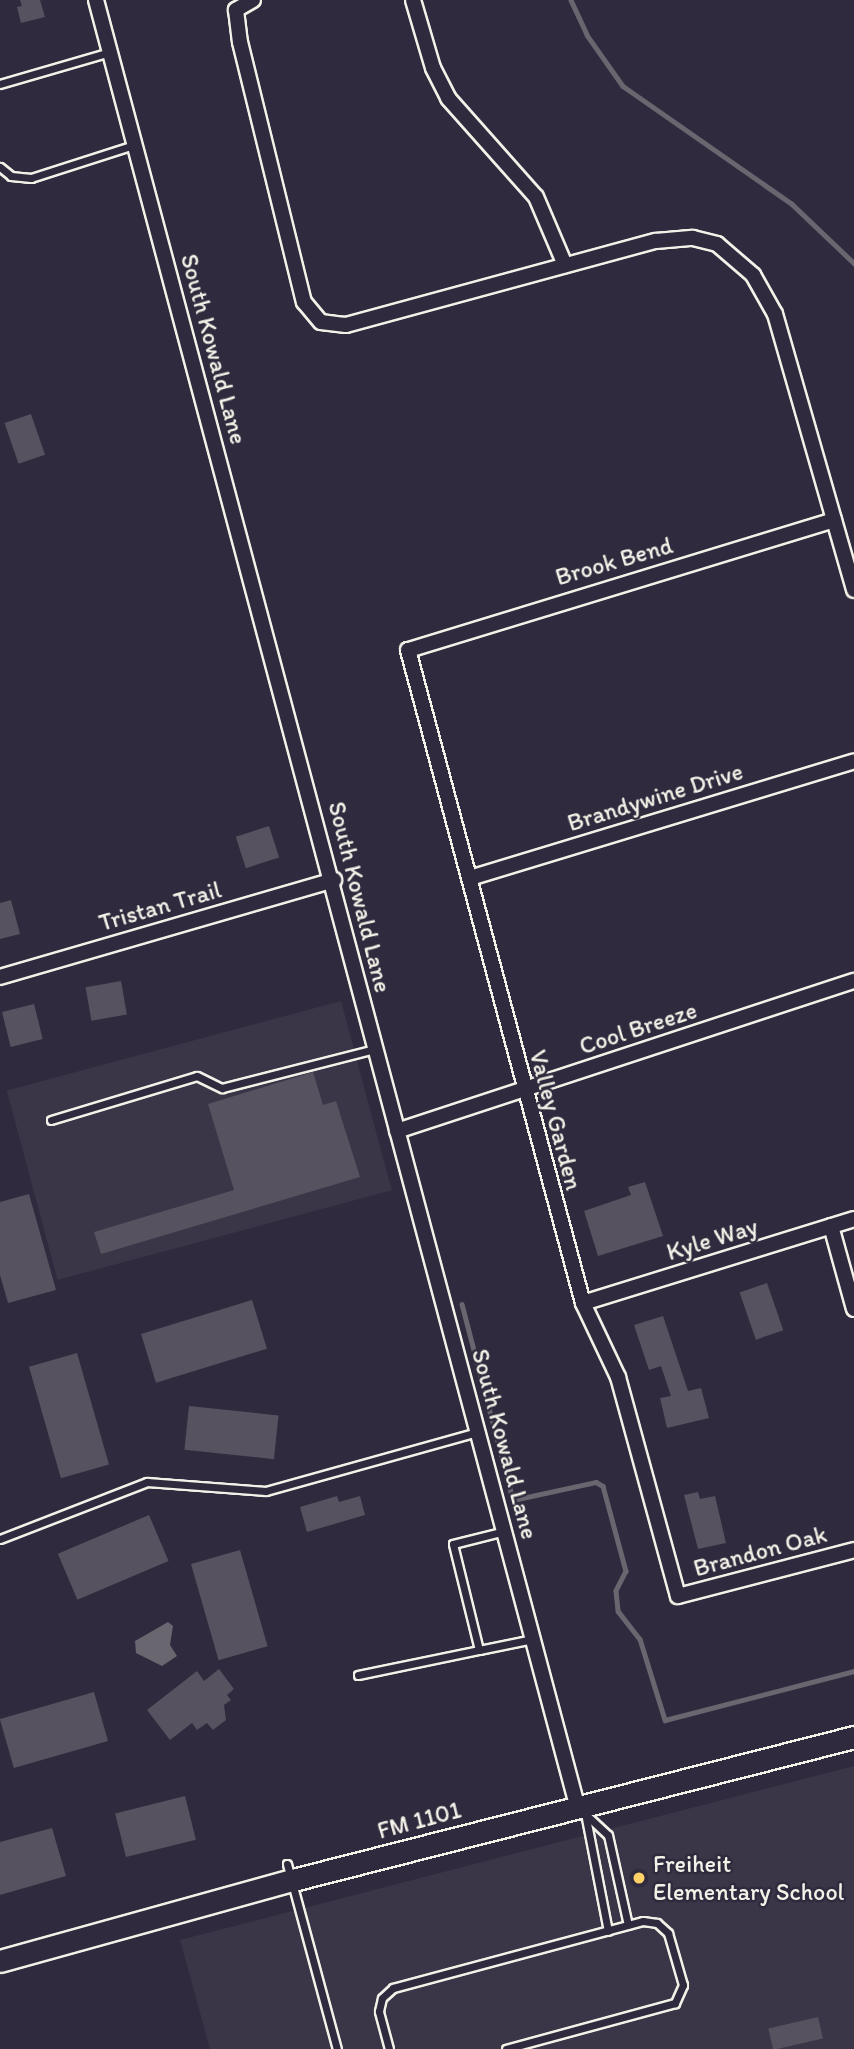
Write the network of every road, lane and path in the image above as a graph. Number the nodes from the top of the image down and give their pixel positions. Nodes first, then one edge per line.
1 (96, 0) edge
2 (253, 0) edge
3 (413, 0) edge
4 (110, 52) junction
5 (0, 84) edge
6 (135, 145) junction
7 (0, 167) edge
8 (565, 265) junction
9 (834, 520) junction
10 (854, 590) edge
11 (408, 650) joint
12 (854, 761) edge
13 (470, 877) junction
14 (334, 880) junction
15 (0, 977) edge
16 (854, 981) edge
17 (375, 1049) junction
18 (523, 1089) junction
19 (51, 1120) dead end
20 (397, 1131) junction
21 (854, 1219) edge
22 (831, 1226) junction
23 (583, 1303) junction
24 (854, 1309) edge
25 (478, 1432) junction
26 (505, 1531) junction
27 (0, 1539) edge
28 (854, 1550) edge
29 (678, 1596) joint
30 (535, 1639) junction
31 (479, 1650) junction
32 (358, 1675) dead end
33 (854, 1737) edge
34 (582, 1812) junction
35 (290, 1872) junction
36 (628, 1925) junction
37 (608, 1931) junction
38 (0, 1961) edge
39 (337, 2049) edge
40 (389, 2049) edge
41 (506, 2049) edge

1 - 4 street, South Kowald Lane
2 - 8 street
3 - 8 street
4 - 5 lane
4 - 6 street, South Kowald Lane
6 - 7 lane
6 - 14 street, South Kowald Lane
8 - 9 street
9 - 10 street
9 - 11 street, Brook Bend
11 - 13 street, Valley Garden
12 - 13 street, Brandywine Drive
13 - 18 street, Valley Garden
14 - 15 street, Tristan Trail
14 - 17 street, South Kowald Lane
16 - 18 street, Cool Breeze
17 - 19 lane
17 - 20 street, South Kowald Lane
18 - 20 street, Cool Breeze
18 - 23 street, Valley Garden
20 - 25 street, South Kowald Lane
21 - 22 street, Kyle Way
22 - 23 street, Kyle Way
22 - 24 street
23 - 29 street, Valley Garden
25 - 26 street, South Kowald Lane
25 - 27 lane
26 - 30 street, South Kowald Lane
26 - 31 lane
28 - 29 street, Brandon Oak
30 - 31 lane
30 - 34 street, South Kowald Lane
31 - 32 lane
33 - 34 main road, FM 1101 / FM 1101
34 - 35 main road, FM 1101 / FM 1101
34 - 36 lane
34 - 37 lane
35 - 38 main road, FM 1101 / FM 1101
35 - 39 lane
36 - 37 lane
36 - 41 lane
37 - 40 lane

